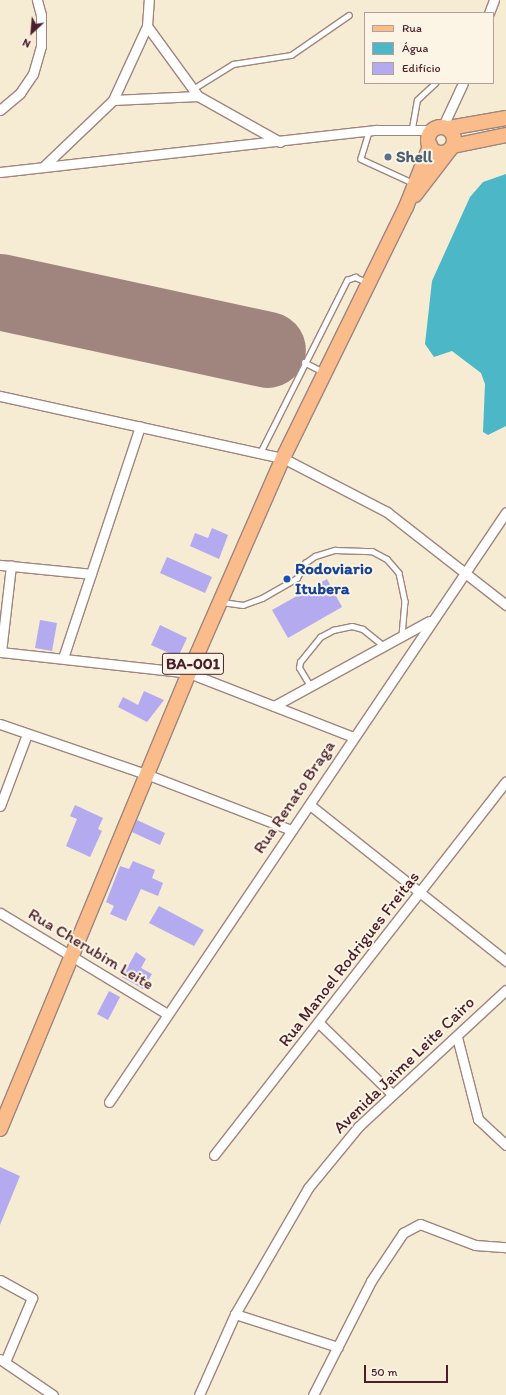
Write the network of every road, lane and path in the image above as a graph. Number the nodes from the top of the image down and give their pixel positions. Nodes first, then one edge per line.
1 (37, 0) edge
2 (159, 0) edge
3 (494, 0) edge
4 (150, 3) edge
5 (489, 12) edge
6 (349, 14) dead end
7 (147, 26) junction
8 (434, 84) edge
9 (463, 84) edge
10 (196, 92) junction
11 (113, 100) junction
12 (0, 110) edge
13 (506, 118) edge
14 (412, 128) junction
15 (442, 128) junction
16 (369, 132) junction
17 (506, 136) edge
18 (280, 142) junction
19 (430, 146) junction
20 (450, 149) junction
21 (43, 167) junction
22 (0, 172) edge
23 (415, 184) junction
24 (406, 206) junction
25 (369, 283) junction
26 (304, 362) junction
27 (326, 372) junction
28 (0, 396) edge
29 (140, 426) junction
30 (260, 453) junction
31 (283, 458) junction
32 (506, 512) edge
33 (0, 565) edge
34 (11, 566) junction
35 (91, 574) junction
36 (464, 576) junction
37 (221, 602) junction
38 (506, 605) edge
39 (430, 620) junction
40 (402, 636) junction
41 (384, 646) junction
42 (1, 652) edge
43 (63, 658) junction
44 (189, 673) junction
45 (310, 686) junction
46 (274, 706) junction
47 (0, 724) edge
48 (27, 734) junction
49 (353, 737) junction
50 (146, 774) junction
51 (506, 782) edge
52 (310, 805) junction
53 (0, 806) edge
54 (291, 830) junction
55 (420, 894) junction
56 (0, 913) edge
57 (73, 954) junction
58 (506, 960) edge
59 (506, 990) edge
60 (166, 1013) junction
61 (319, 1023) junction
62 (457, 1037) junction
63 (392, 1094) junction
64 (109, 1102) dead end
65 (0, 1129) edge
66 (506, 1145) edge
67 (214, 1155) dead end
68 (506, 1247) edge
69 (0, 1280) edge
70 (235, 1314) junction
71 (338, 1347) junction
72 (2, 1361) edge
73 (54, 1395) edge
74 (199, 1395) edge
75 (313, 1395) edge

1 - 12 street
2 - 4 street
3 - 5 street
4 - 7 street
6 - 10 lane
7 - 10 street
7 - 11 street
8 - 14 lane
9 - 15 street
10 - 11 street
10 - 18 street
11 - 21 street
13 - 15 main road
14 - 15 street
14 - 16 street
15 - 19 main road, BA-001
15 - 20 main road
16 - 18 street
16 - 23 lane
17 - 20 main road
18 - 21 street
19 - 20 main road
19 - 23 main road, BA-001
20 - 24 main road, BA-001
21 - 22 street
23 - 24 main road, BA-001
24 - 25 main road, BA-001
25 - 26 lane
25 - 27 main road, BA-001
26 - 27 lane
26 - 30 lane
27 - 31 main road, BA-001
28 - 29 street
29 - 30 street
29 - 35 street
30 - 31 street
31 - 36 street
31 - 37 main road, BA-001
32 - 36 street, Rua Renato Braga
33 - 34 street
34 - 35 street
34 - 42 street
35 - 43 street
36 - 38 street
36 - 39 street, Rua Renato Braga
37 - 40 lane
37 - 44 main road, BA-001
39 - 40 street
39 - 49 street, Rua Renato Braga
40 - 41 street
41 - 45 street
41 - 45 lane
42 - 43 street
43 - 44 street
44 - 46 street
44 - 50 main road, BA-001
45 - 46 street
46 - 49 street
47 - 48 street
48 - 50 street
48 - 53 street
49 - 52 street, Rua Renato Braga
50 - 54 street
50 - 57 main road, BA-001
51 - 55 street, Rua Manoel Rodrigues Freitas
52 - 54 street, Rua Renato Braga
52 - 55 street
54 - 60 street, Rua Renato Braga
55 - 58 street
55 - 61 street, Rua Manoel Rodrigues Freitas
56 - 57 street, Rua Cherubim Leite
57 - 60 street, Rua Cherubim Leite
57 - 65 main road, BA-001
59 - 62 street, Avenida Jaime Leite Cairo
60 - 64 street, Rua Renato Braga
61 - 63 street
61 - 67 street, Rua Manoel Rodrigues Freitas
62 - 63 street, Avenida Jaime Leite Cairo
62 - 66 street
63 - 70 street, Avenida Jaime Leite Cairo
68 - 71 street
69 - 72 street
70 - 71 street
70 - 74 street, Avenida Jaime Leite Cairo
71 - 75 street
72 - 73 street

